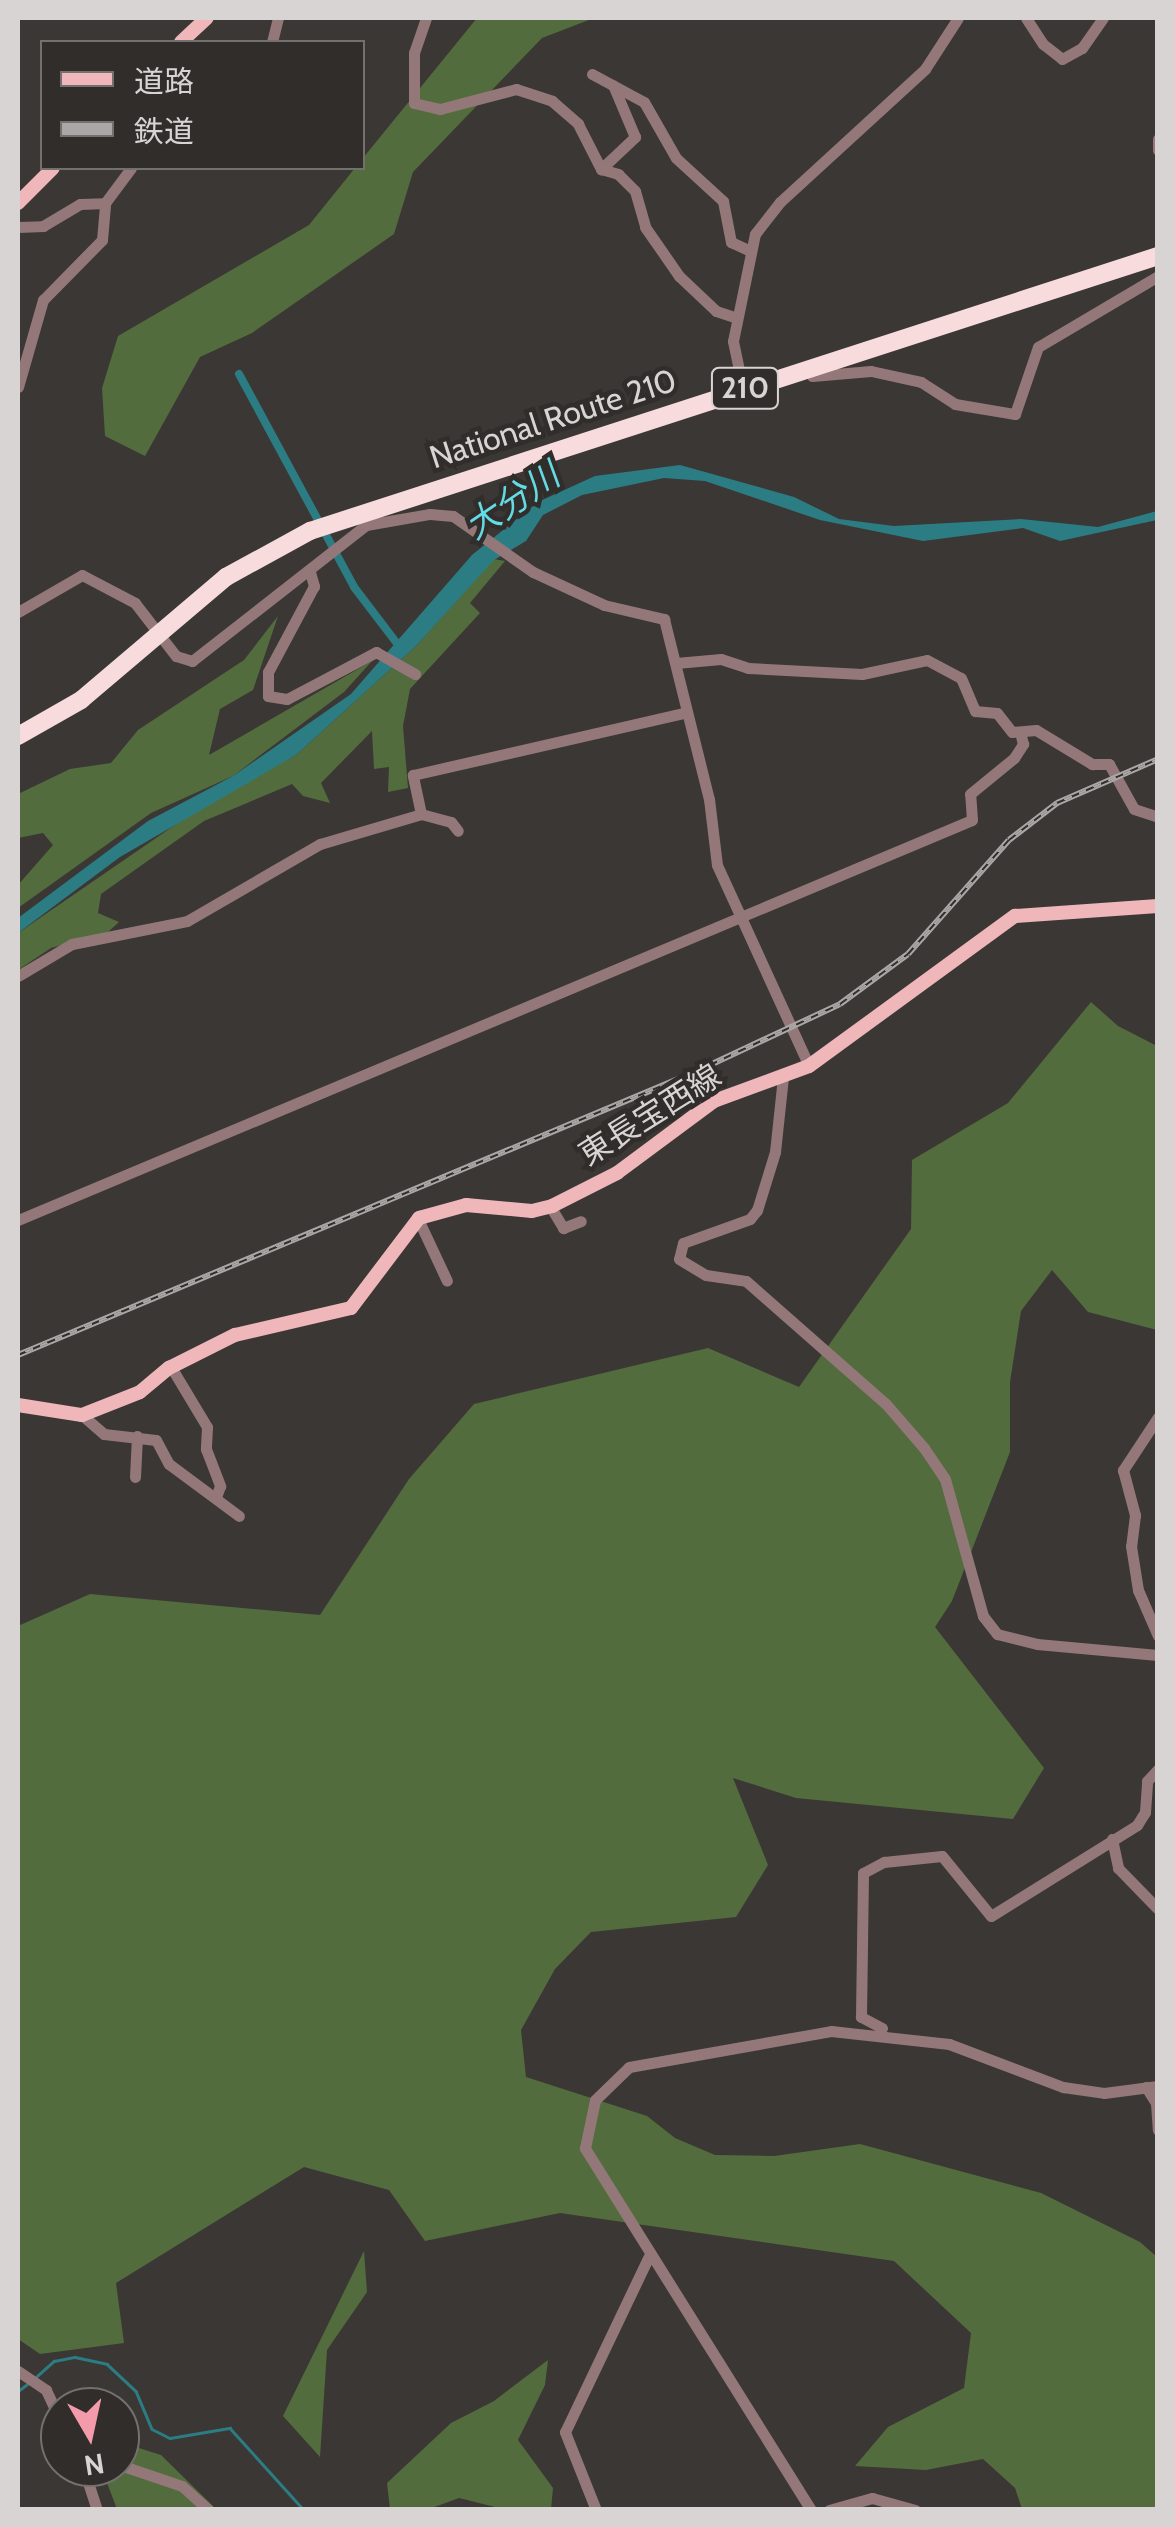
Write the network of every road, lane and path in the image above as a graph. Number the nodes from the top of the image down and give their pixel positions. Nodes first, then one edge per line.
1 (206, 18) edge
2 (426, 18) edge
3 (959, 18) edge
4 (970, 18) edge
5 (1026, 18) edge
6 (1103, 18) edge
7 (182, 40) edge
8 (1158, 138) edge
9 (1158, 150) edge
10 (601, 169) junction
11 (51, 170) edge
12 (130, 170) edge
13 (18, 203) edge
14 (105, 203) junction
15 (18, 227) edge
16 (748, 250) junction
17 (1158, 256) edge
18 (1158, 276) edge
19 (736, 317) junction
20 (802, 370) junction
21 (18, 387) edge
22 (744, 389) junction
23 (310, 572) junction
24 (18, 612) edge
25 (158, 633) junction
26 (676, 663) junction
27 (415, 674) dead end
28 (683, 712) junction
29 (1020, 732) junction
30 (18, 736) edge
31 (422, 814) junction
32 (1158, 817) edge
33 (458, 831) dead end
34 (1158, 906) edge
35 (742, 915) junction
36 (18, 976) edge
37 (809, 1066) junction
38 (783, 1077) junction
39 (550, 1206) junction
40 (418, 1219) junction
41 (18, 1220) edge
42 (581, 1221) dead end
43 (448, 1281) dead end
44 (171, 1367) junction
45 (18, 1405) edge
46 (82, 1414) junction
47 (1158, 1417) edge
48 (138, 1436) junction
49 (135, 1477) dead end
50 (216, 1496) junction
51 (239, 1516) dead end
52 (1158, 1636) edge
53 (1158, 1654) edge
54 (1158, 1769) edge
55 (1112, 1839) junction
56 (1158, 1908) edge
57 (898, 2037) junction
58 (1152, 2087) edge
59 (1158, 2130) edge
60 (648, 2258) junction
61 (18, 2370) edge
62 (42, 2387) edge
63 (140, 2471) edge
64 (209, 2510) edge
65 (596, 2510) edge
66 (811, 2510) edge
67 (828, 2510) edge
68 (915, 2510) edge

1 - 7 main road
2 - 10 street
3 - 4 street
3 - 16 street
5 - 6 street
8 - 9 street
10 - 16 street
10 - 19 street
11 - 13 main road
12 - 14 street
14 - 15 street
14 - 21 street
16 - 19 street
17 - 20 highway, National Route 210 / 210
18 - 20 street
19 - 22 street
20 - 22 highway, National Route 210 / 210
22 - 25 highway, National Route 210 / 210
23 - 25 street
23 - 26 street
23 - 27 street
24 - 25 street
25 - 30 highway, National Route 210 / 210
26 - 28 street
26 - 29 street
28 - 31 street
28 - 35 street
29 - 32 street
29 - 35 street
31 - 33 street
31 - 36 street
34 - 37 main road, 東長宝西線
35 - 37 street
35 - 41 street
37 - 38 main road, 東長宝西線
38 - 39 main road, 東長宝西線
38 - 53 street
39 - 40 main road, 東長宝西線
39 - 42 street
40 - 43 street
40 - 44 main road
44 - 46 main road
44 - 50 street
45 - 46 main road
46 - 48 street
47 - 52 street
48 - 49 street
48 - 50 street
50 - 51 street
54 - 55 street
55 - 56 street
55 - 57 street
57 - 58 street
57 - 60 street
58 - 59 street
60 - 65 street
60 - 66 street
61 - 62 street
63 - 64 street
67 - 68 street

